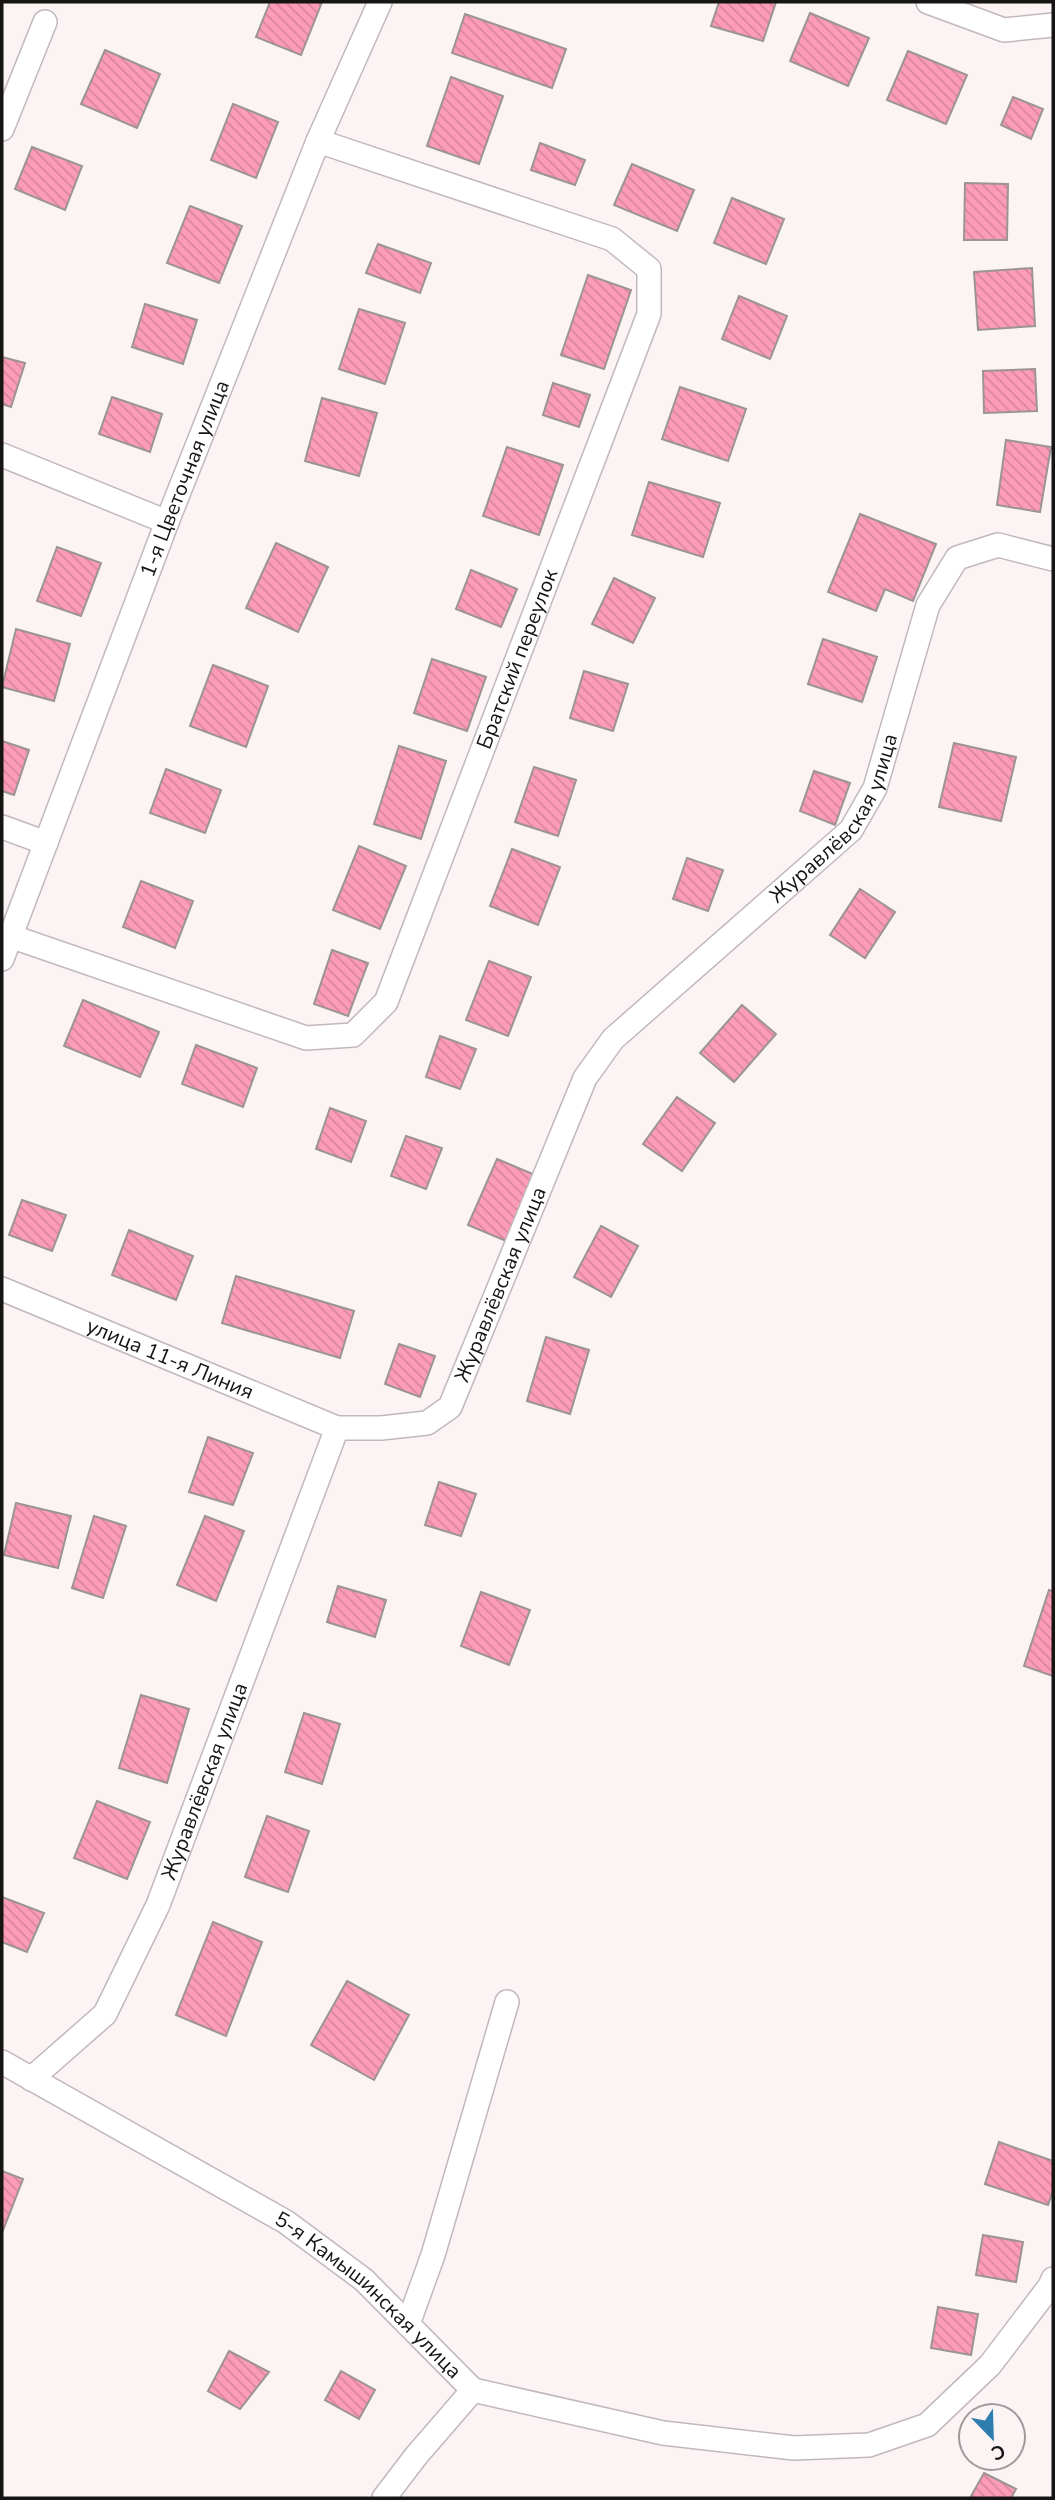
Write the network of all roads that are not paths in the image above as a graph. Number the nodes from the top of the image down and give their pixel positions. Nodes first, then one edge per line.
1 (380, 2) edge
2 (928, 2) edge
3 (45, 23) dead end
4 (1053, 25) edge
5 (2, 129) edge
6 (318, 141) junction
7 (2, 455) edge
8 (167, 522) junction
9 (1053, 559) edge
10 (2, 827) edge
11 (46, 843) junction
12 (10, 936) junction
13 (2, 959) edge
14 (2, 1289) edge
15 (337, 1428) junction
16 (507, 2002) dead end
17 (2, 2062) edge
18 (30, 2079) junction
19 (1053, 2279) edge
20 (408, 2324) junction
21 (472, 2390) junction
22 (384, 2498) edge

1 - 6 lane, 1-я Цветочная улица
2 - 4 lane
3 - 5 lane
6 - 8 lane, 1-я Цветочная улица
6 - 12 lane, Братский переулок
7 - 8 lane
8 - 11 lane, 1-я Цветочная улица
9 - 15 lane, Журавлёвская улица
10 - 11 lane
11 - 12 lane, 1-я Цветочная улица
12 - 13 lane, 1-я Цветочная улица
14 - 15 lane, улица 11-я Линия
15 - 18 lane, Журавлёвская улица
16 - 20 lane
17 - 18 lane, 5-я Камышинская улица
18 - 20 lane, 5-я Камышинская улица
19 - 21 lane, 5-я Камышинская улица
20 - 21 lane, 5-я Камышинская улица
21 - 22 lane

